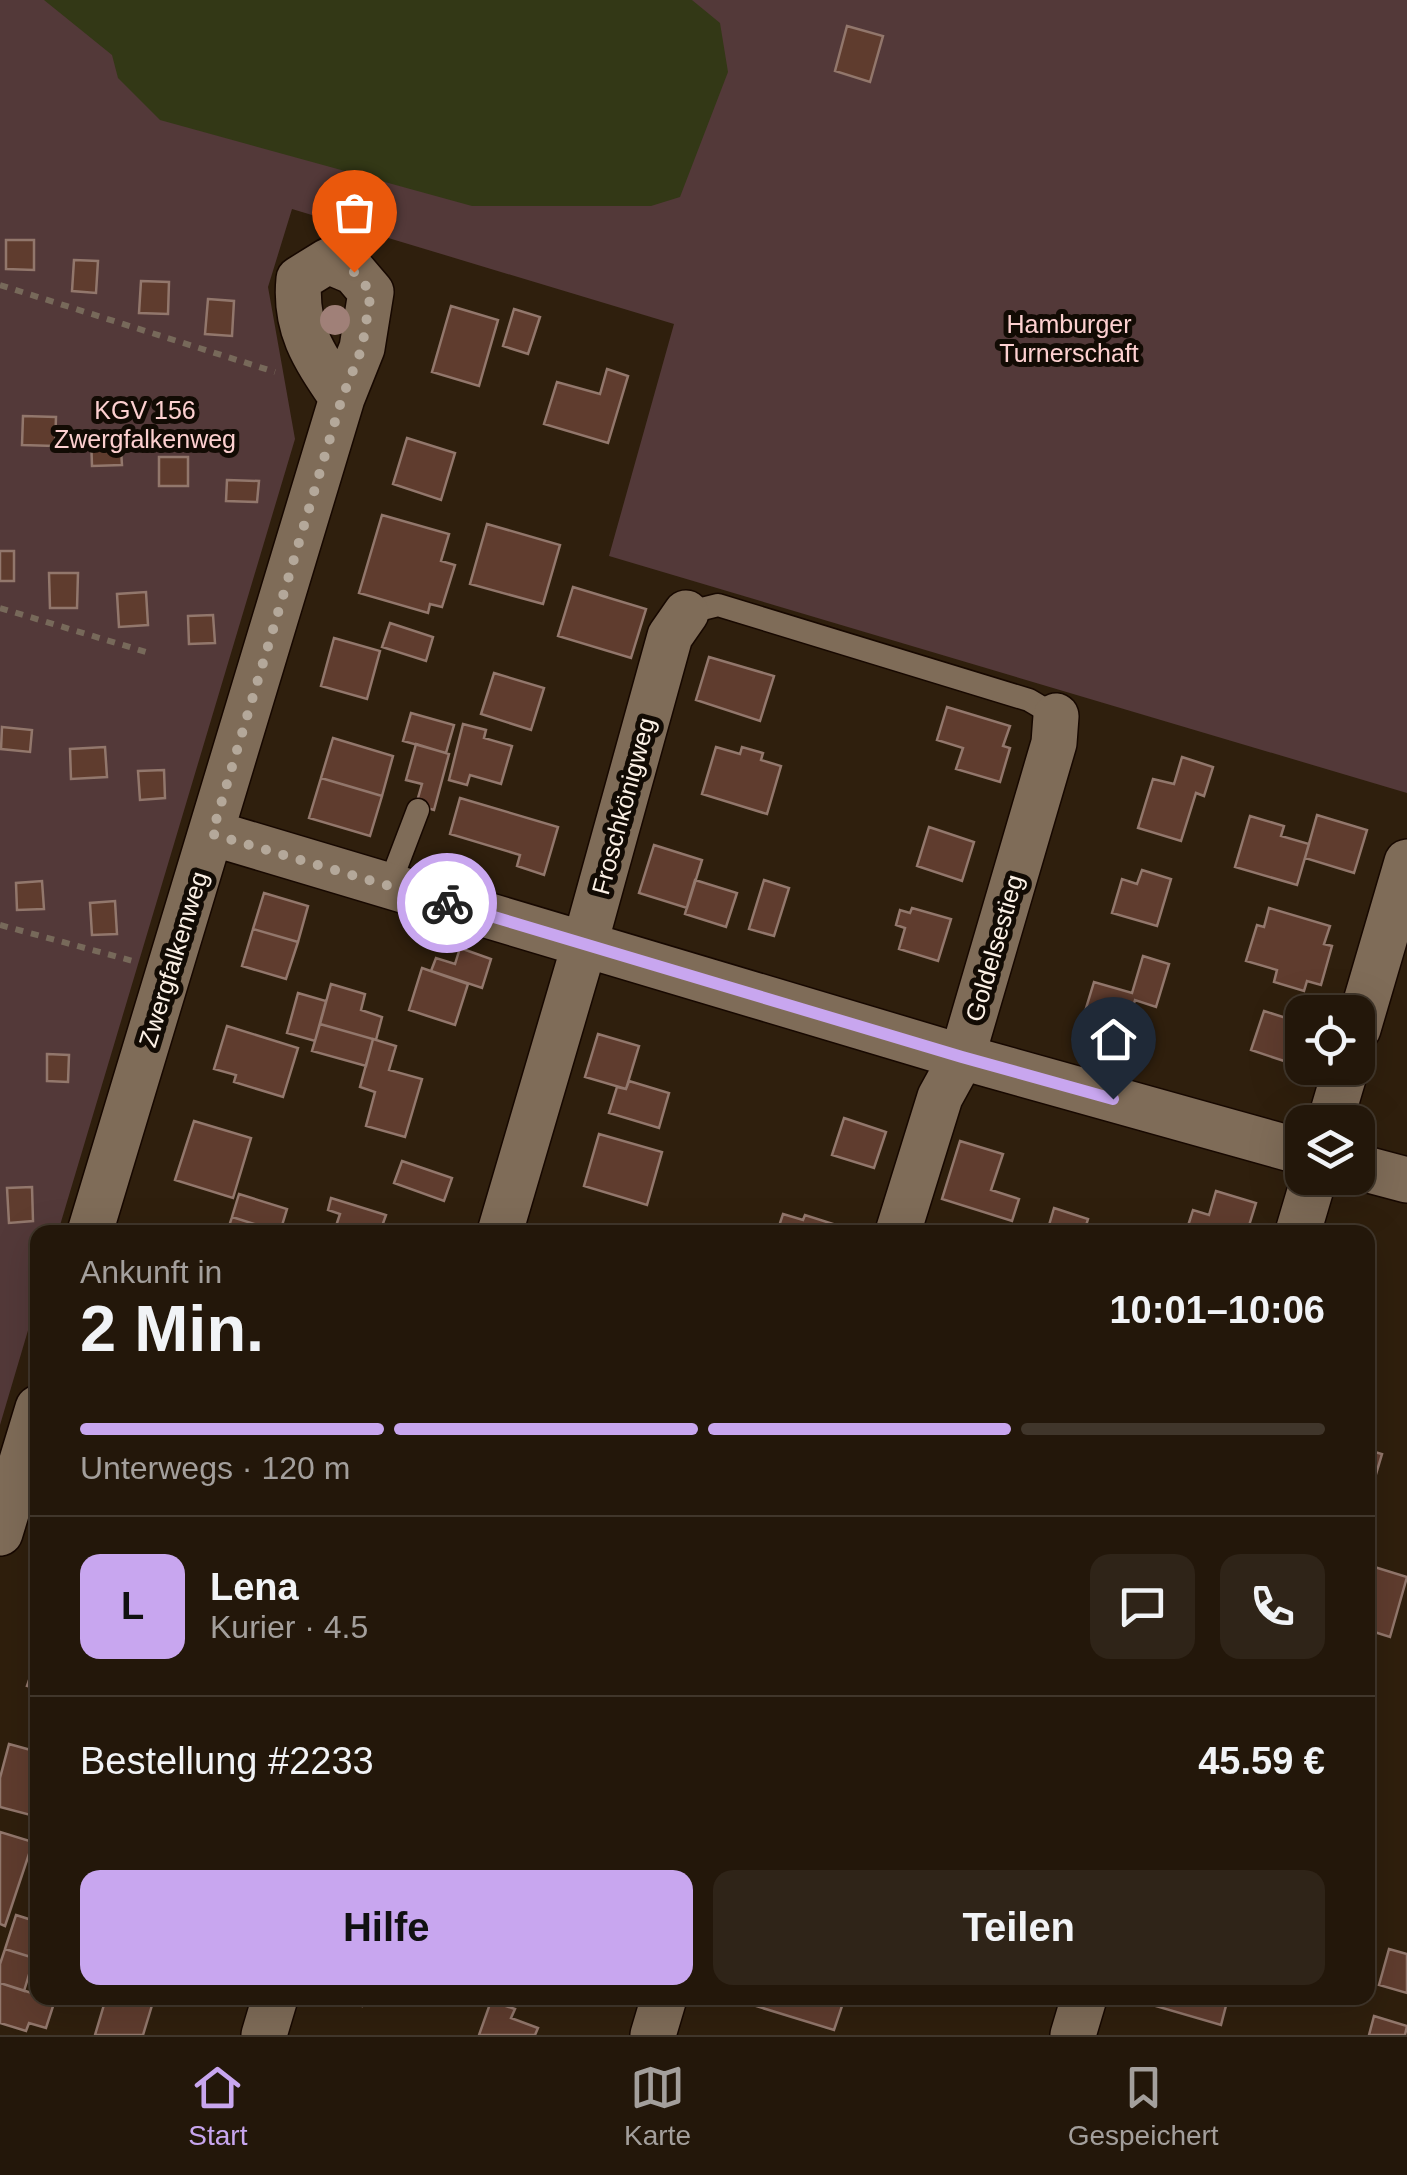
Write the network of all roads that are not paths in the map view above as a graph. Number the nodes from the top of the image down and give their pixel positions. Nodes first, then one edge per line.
1 (342, 398) road end
2 (686, 613) joint
3 (1056, 716) joint
4 (418, 810) dead end
5 (212, 834) junction
6 (1407, 862) edge
7 (389, 886) junction
8 (585, 943) junction
9 (1368, 995) edge
10 (962, 1057) junction
11 (1285, 1147) edge
12 (1375, 1172) edge
13 (1407, 1180) edge
14 (1309, 1195) edge
15 (92, 1225) edge
16 (502, 1225) edge
17 (900, 1225) edge
18 (1300, 1225) edge
19 (30, 1435) edge
20 (0, 1534) edge
21 (273, 2005) edge
22 (662, 2005) edge
23 (1082, 2005) edge
24 (264, 2035) edge
25 (653, 2035) edge
26 (1073, 2035) edge

1 - 5 street, Zwergfalkenweg
2 - 3 lane
2 - 8 street, Froschkönigweg
3 - 10 street, Goldelsestieg
4 - 7 lane
5 - 7 street
5 - 15 street, Zwergfalkenweg
6 - 9 street
7 - 8 street
8 - 10 street
8 - 16 street, Froschkönigweg
10 - 11 street
10 - 17 street, Goldelsestieg
12 - 13 street
14 - 18 street
19 - 20 street
21 - 24 street
22 - 25 street
23 - 26 street

